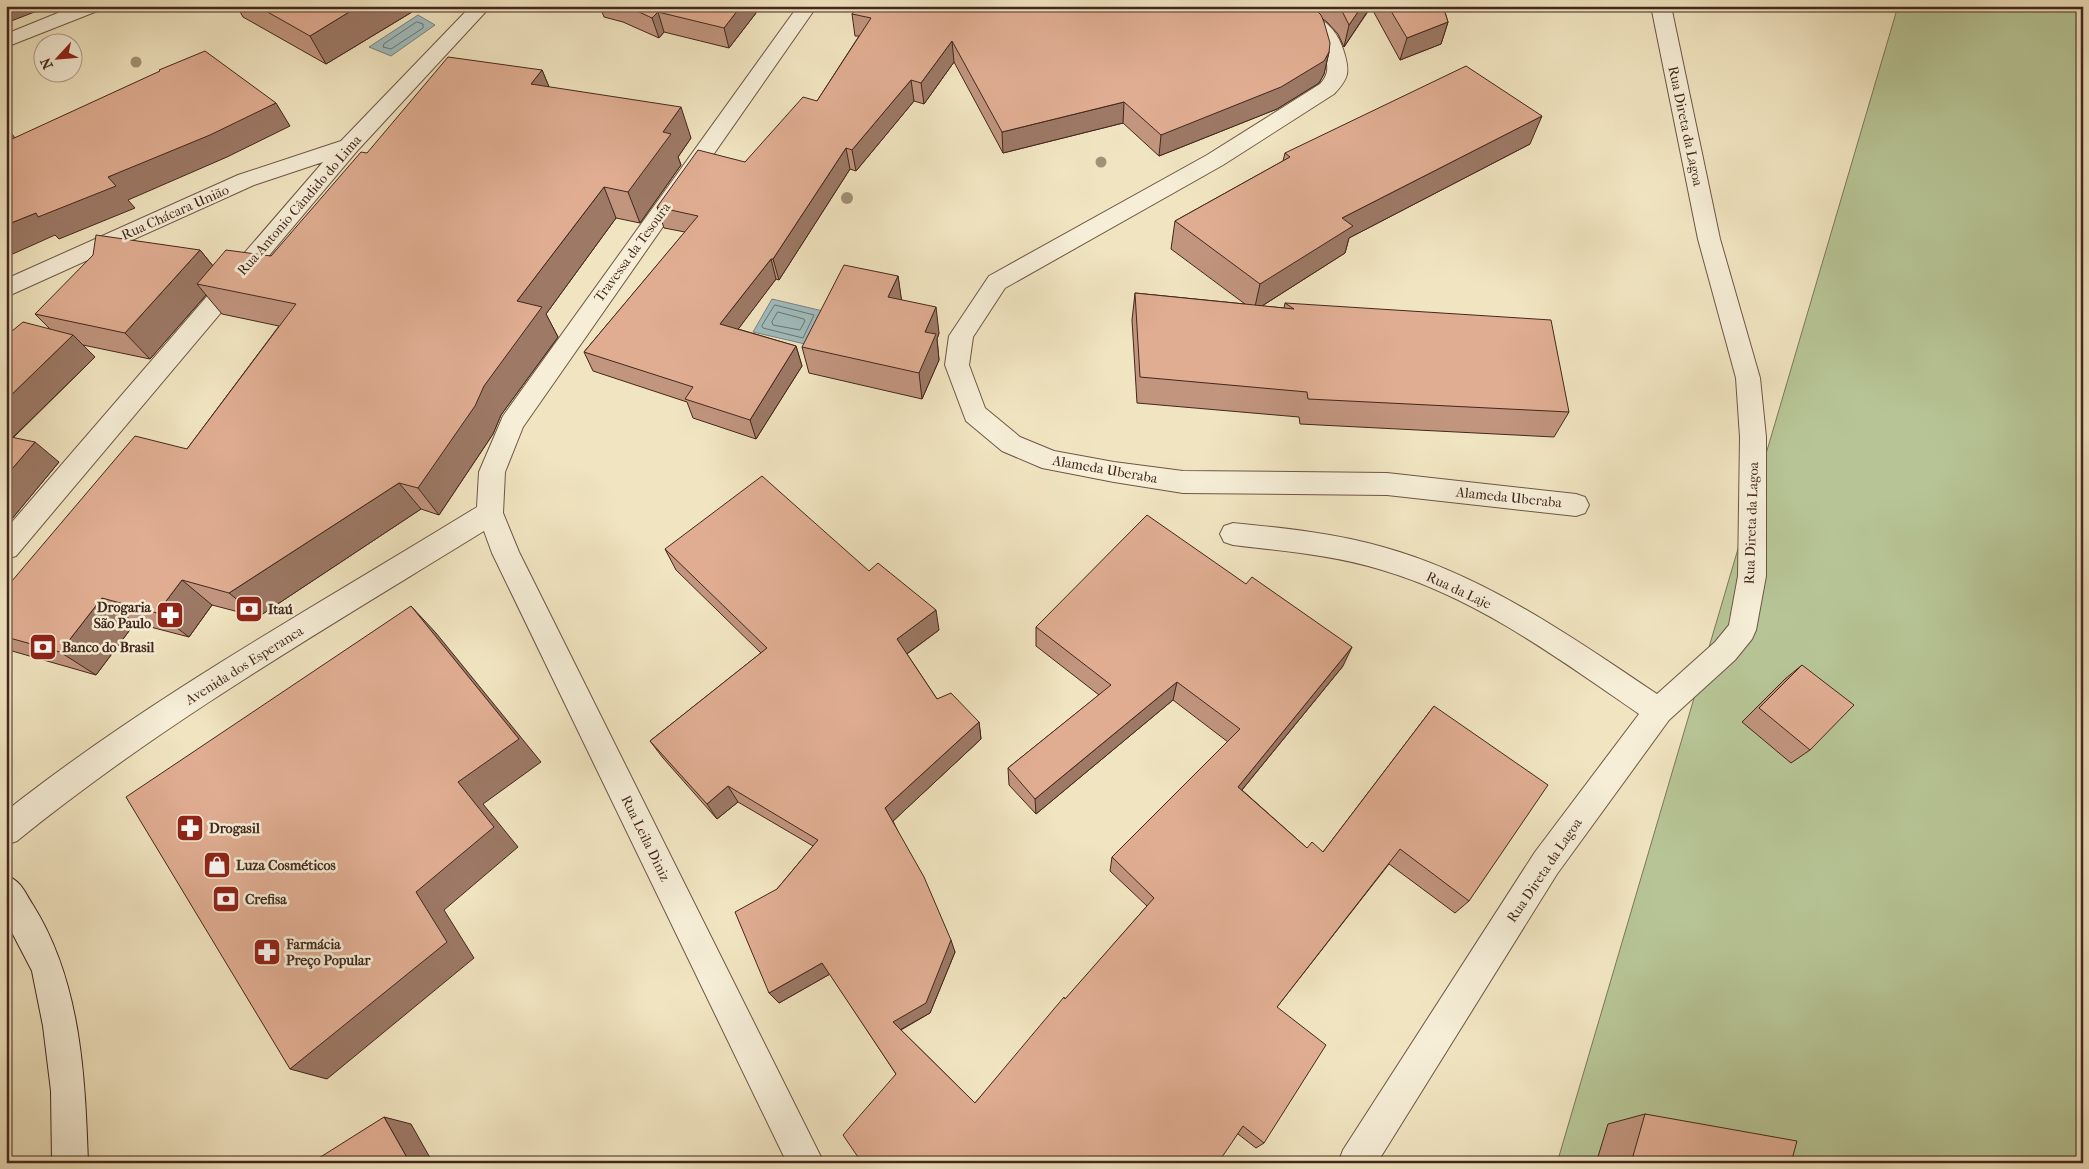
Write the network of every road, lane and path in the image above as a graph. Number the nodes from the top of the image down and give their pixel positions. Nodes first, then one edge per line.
1 (93, 6) edge
2 (482, 6) edge
3 (808, 6) edge
4 (1237, 6) edge
5 (1661, 6) edge
6 (6, 41) edge
7 (349, 146) junction
8 (6, 290) edge
9 (1576, 505) dead end
10 (490, 513) junction
11 (1233, 534) dead end
12 (6, 548) edge
13 (1659, 711) junction
14 (6, 830) edge
15 (6, 891) edge
16 (70, 1163) edge
17 (806, 1163) edge
18 (1356, 1163) edge

1 - 6 street
2 - 7 street, Rua Antonio Cândido do Lima
3 - 10 street, Travessa da Tesoura
4 - 9 street, Alameda Uberaba
5 - 13 street, Rua Direta da Lagoa
7 - 8 street, Rua Chácara União
7 - 12 street, Rua Antonio Cândido do Lima
10 - 14 street, Avenida dos Esperanca
10 - 17 street, Rua Leila Diniz
11 - 13 street, Rua da Laje
13 - 18 street, Rua Direta da Lagoa
15 - 16 street

